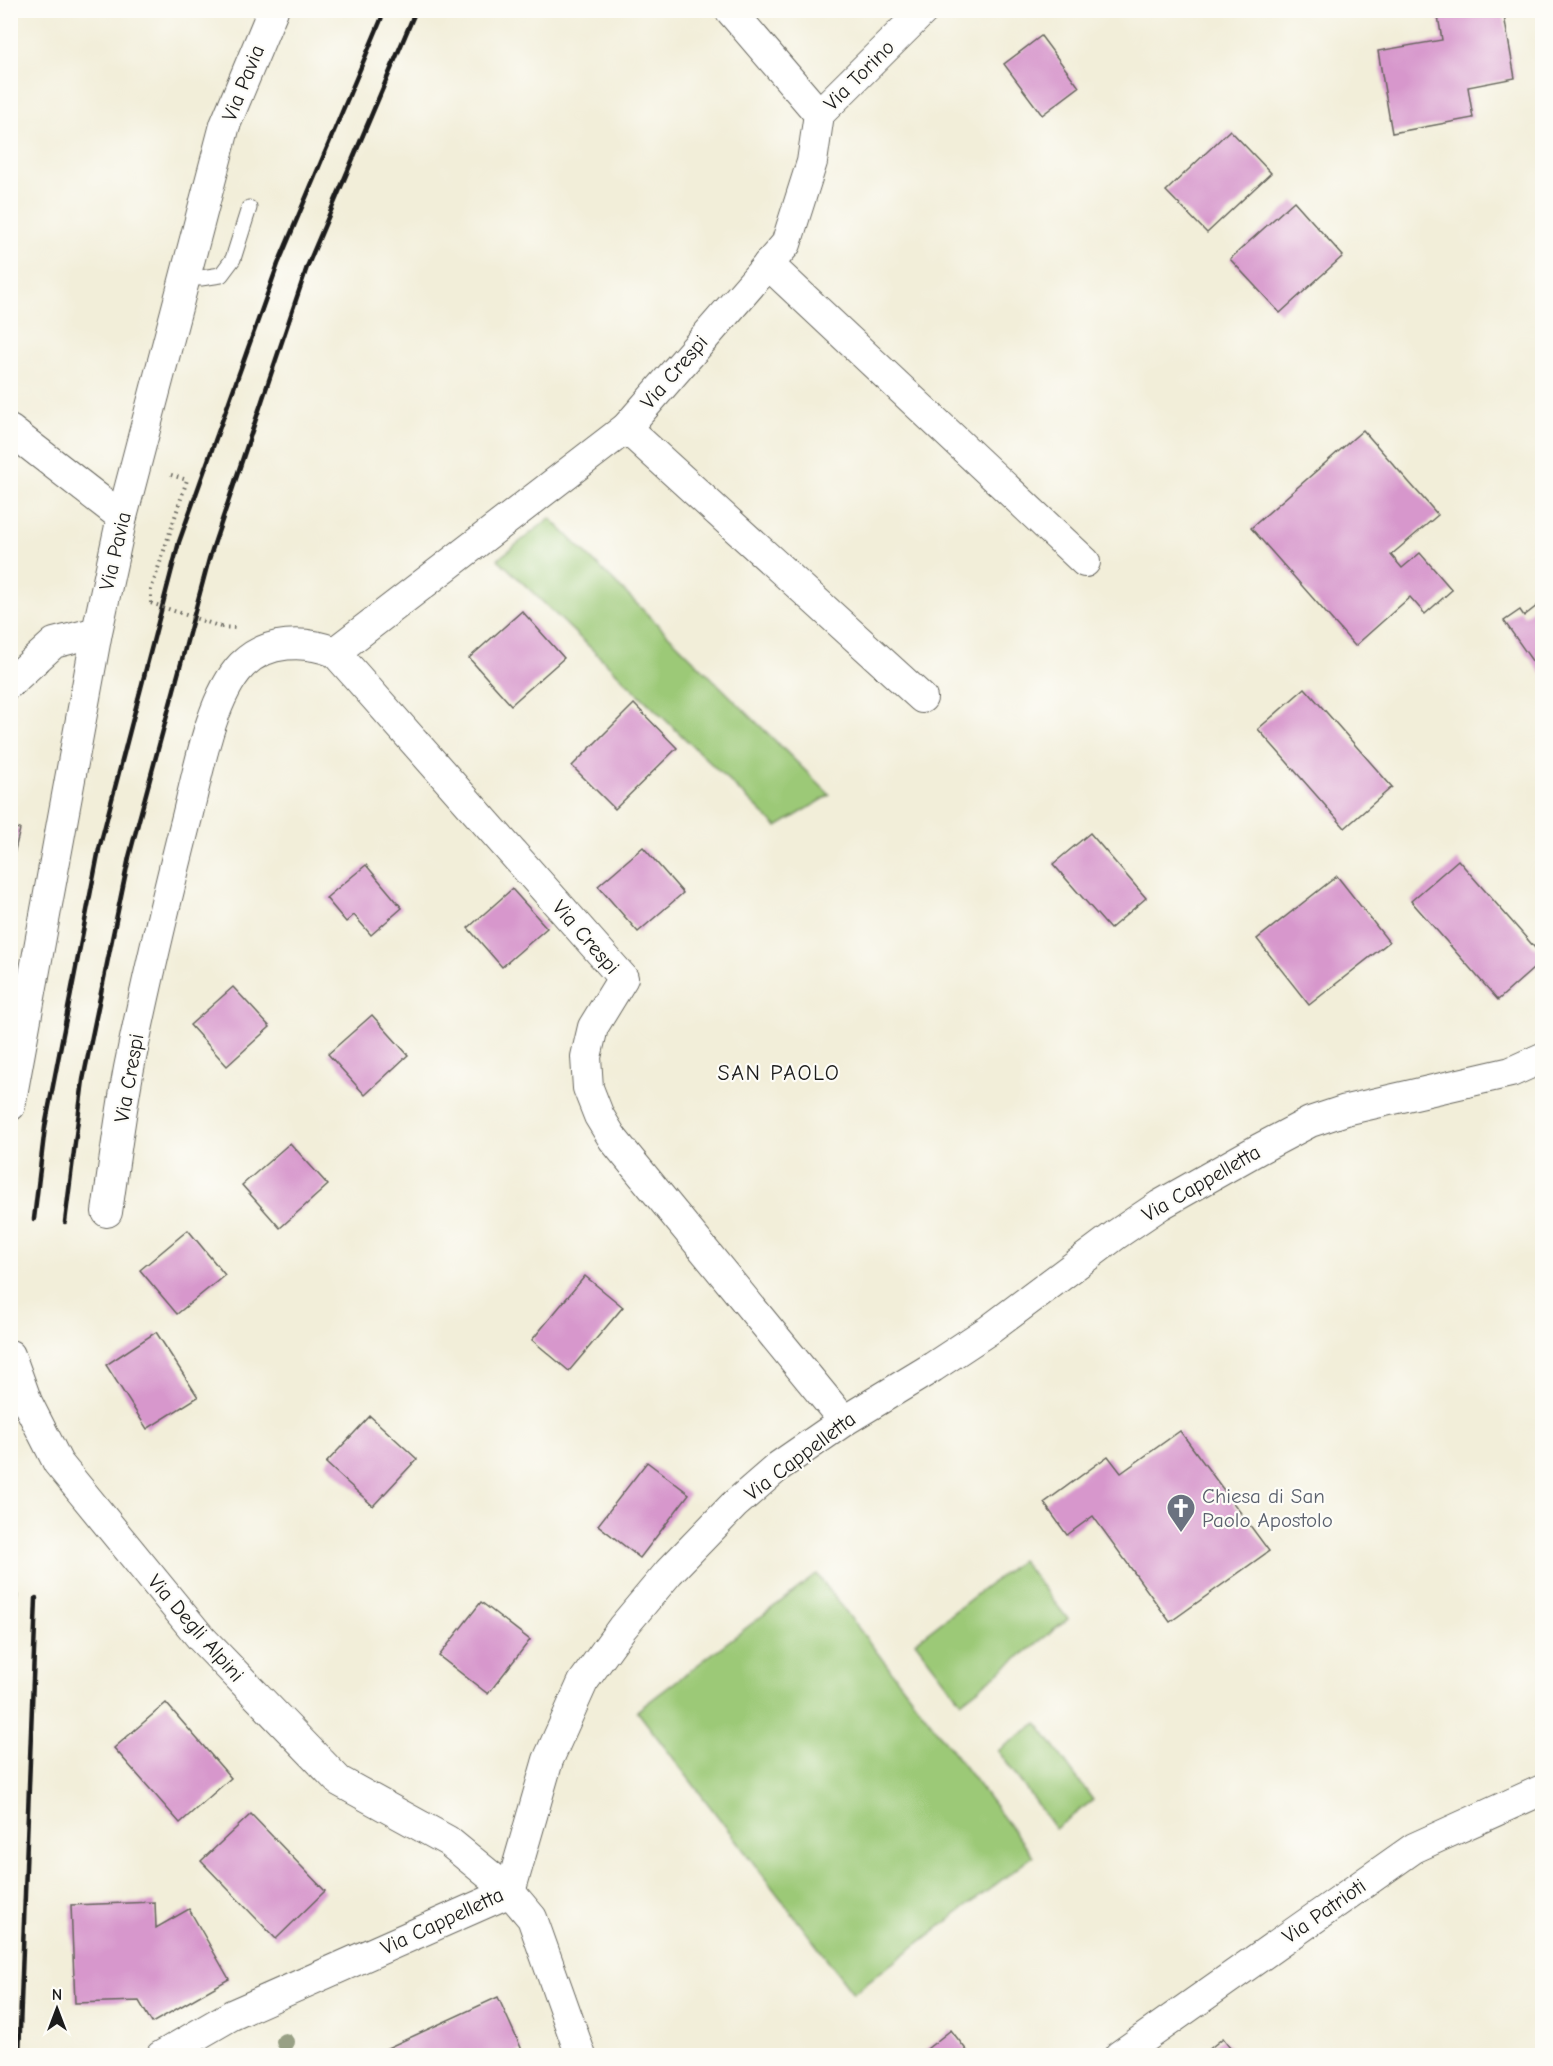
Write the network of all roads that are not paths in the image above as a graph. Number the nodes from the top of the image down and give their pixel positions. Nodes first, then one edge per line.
1 (273, 10) edge
2 (730, 10) edge
3 (924, 10) edge
4 (819, 114) junction
5 (249, 208) dead end
6 (768, 264) junction
7 (185, 277) junction
8 (626, 428) junction
9 (10, 430) edge
10 (122, 517) junction
11 (1085, 562) dead end
12 (97, 632) junction
13 (335, 652) junction
14 (10, 683) edge
15 (922, 698) dead end
16 (1542, 1058) edge
17 (10, 1106) edge
18 (107, 1212) dead end
19 (10, 1355) edge
20 (844, 1420) junction
21 (1542, 1790) edge
22 (510, 1892) junction
23 (161, 2055) edge
24 (581, 2055) edge
25 (1119, 2055) edge

1 - 7 street, Via Pavia
2 - 4 street
3 - 4 street, Via Torino
4 - 6 street, Via Crespi
5 - 7 lane
6 - 8 street, Via Crespi
6 - 11 street
7 - 10 street, Via Pavia
8 - 13 street, Via Crespi
8 - 15 street
9 - 10 street
10 - 12 street, Via Pavia
12 - 14 street
12 - 17 street, Via Pavia
13 - 18 street, Via Crespi
13 - 20 street, Via Crespi
16 - 20 street, Via Cappelletta
19 - 22 street, Via Degli Alpini
20 - 22 street, Via Cappelletta
21 - 25 street, Via Patrioti
22 - 23 street, Via Cappelletta
22 - 24 street, Via Degli Alpini

